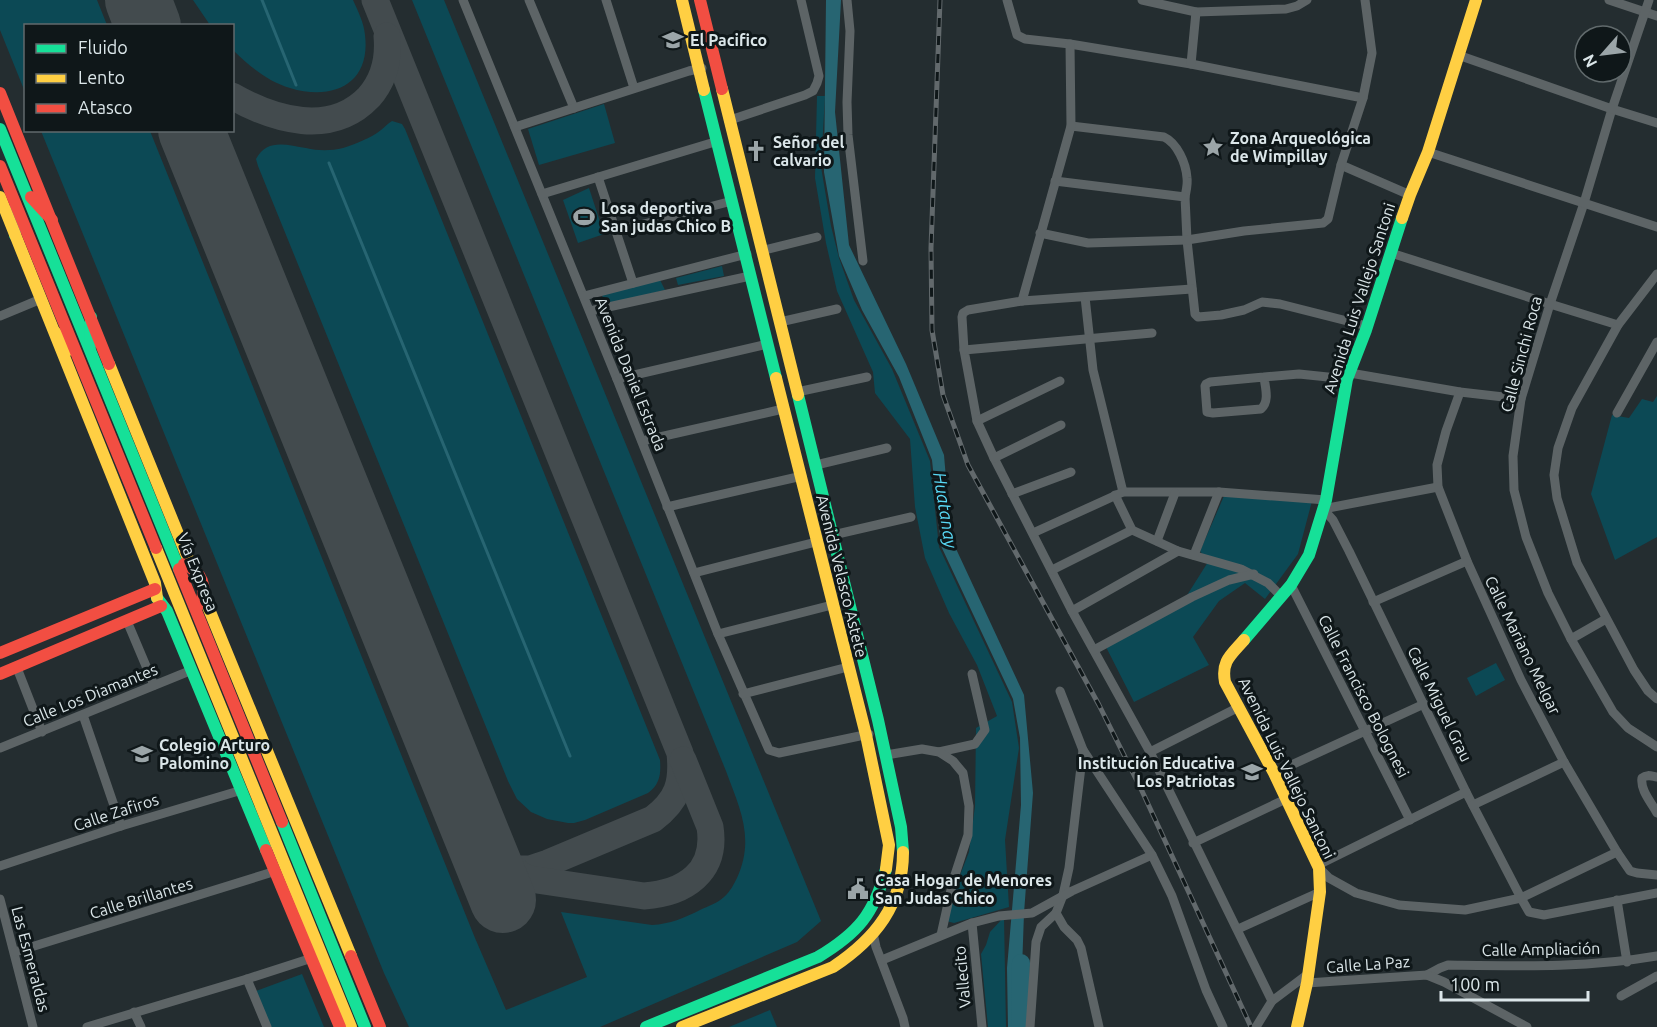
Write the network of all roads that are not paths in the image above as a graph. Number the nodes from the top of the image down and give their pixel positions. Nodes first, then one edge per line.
1 (463, 0) edge
2 (529, 0) edge
3 (606, 0) edge
4 (682, 0) edge
5 (699, 0) edge
6 (801, 0) edge
7 (847, 0) edge
8 (1007, 0) edge
9 (1142, 0) edge
10 (1307, 0) edge
11 (1365, 0) edge
12 (1476, 0) edge
13 (1609, 0) edge
14 (1649, 0) edge
15 (1157, 1) edge
16 (1196, 12) junction
17 (1645, 12) junction
18 (1657, 16) edge
19 (1070, 44) junction
20 (1458, 55) junction
21 (1191, 63) junction
22 (716, 64) junction
23 (699, 68) junction
24 (634, 88) junction
25 (0, 93) edge
26 (1363, 98) junction
27 (574, 108) junction
28 (1612, 109) junction
29 (730, 120) junction
30 (1657, 123) edge
31 (1071, 126) junction
32 (515, 127) junction
33 (0, 129) edge
34 (718, 141) junction
35 (1428, 152) junction
36 (1341, 165) junction
37 (0, 166) edge
38 (598, 177) junction
39 (1055, 181) junction
40 (25, 192) junction
41 (542, 194) junction
42 (1410, 195) junction
43 (1185, 197) junction
44 (0, 198) edge
45 (13, 198) junction
46 (732, 201) junction
47 (1584, 203) junction
48 (52, 220) junction
49 (1657, 227) edge
50 (617, 231) junction
51 (1040, 233) junction
52 (15, 235) junction
53 (817, 237) dead end
54 (1187, 240) junction
55 (762, 251) junction
56 (1391, 253) junction
57 (745, 254) junction
58 (863, 261) dead end
59 (1657, 273) edge
60 (750, 276) junction
61 (633, 283) junction
62 (1192, 290) junction
63 (584, 296) junction
64 (1085, 297) junction
65 (41, 299) junction
66 (1022, 301) junction
67 (1550, 304) junction
68 (837, 309) dead end
69 (590, 311) junction
70 (0, 316) edge
71 (91, 317) junction
72 (780, 322) junction
73 (1618, 325) junction
74 (1367, 326) junction
75 (55, 332) junction
76 (1152, 333) dead end
77 (1090, 339) junction
78 (1657, 342) edge
79 (768, 344) junction
80 (964, 350) junction
81 (90, 351) junction
82 (77, 356) junction
83 (1348, 376) junction
84 (867, 377) dead end
85 (1264, 377) junction
86 (618, 379) junction
87 (1060, 381) dead end
88 (797, 392) junction
89 (1460, 392) junction
90 (1521, 399) junction
91 (783, 409) junction
92 (1617, 413) dead end
93 (977, 421) junction
94 (1061, 425) dead end
95 (642, 441) junction
96 (888, 448) dead end
97 (994, 458) junction
98 (817, 469) junction
99 (1071, 472) dead end
100 (800, 477) junction
101 (1438, 487) junction
102 (1219, 492) junction
103 (1175, 493) junction
104 (1012, 494) junction
105 (1119, 494) junction
106 (1324, 504) junction
107 (667, 507) junction
108 (911, 516) dead end
109 (1132, 530) junction
110 (1033, 533) junction
111 (833, 535) junction
112 (1157, 541) junction
113 (816, 542) junction
114 (1178, 550) junction
115 (1194, 555) junction
116 (1467, 561) junction
117 (177, 564) junction
118 (191, 566) junction
119 (164, 569) junction
120 (1052, 570) junction
121 (694, 573) junction
122 (1254, 574) junction
123 (1291, 585) junction
124 (155, 586) junction
125 (1281, 596) junction
126 (204, 597) junction
127 (1372, 602) junction
128 (832, 605) junction
129 (164, 609) junction
130 (195, 609) junction
131 (1072, 611) junction
132 (183, 614) junction
133 (1606, 619) junction
134 (127, 621) junction
135 (718, 634) junction
136 (1571, 639) junction
137 (1094, 650) junction
138 (0, 653) edge
139 (848, 667) junction
140 (17, 668) junction
141 (192, 670) junction
142 (0, 673) edge
143 (972, 674) dead end
144 (154, 685) junction
145 (1060, 692) dead end
146 (743, 694) junction
147 (1657, 699) edge
148 (1424, 704) junction
149 (1239, 707) junction
150 (82, 716) junction
151 (1365, 731) junction
152 (42, 732) junction
153 (881, 732) junction
154 (866, 735) junction
155 (1657, 747) edge
156 (0, 748) edge
157 (1083, 750) junction
158 (939, 752) junction
159 (1150, 752) junction
160 (886, 755) junction
161 (1564, 762) junction
162 (1274, 773) junction
163 (1657, 777) edge
164 (242, 790) junction
165 (1466, 792) junction
166 (1286, 799) junction
167 (1473, 805) junction
168 (1657, 813) edge
169 (1410, 820) junction
170 (121, 825) junction
171 (1193, 843) junction
172 (1617, 852) junction
173 (1152, 855) junction
174 (0, 866) edge
175 (1319, 867) junction
176 (276, 872) junction
177 (1657, 875) edge
178 (1320, 892) junction
179 (1657, 893) edge
180 (1064, 895) junction
181 (1521, 898) junction
182 (0, 899) edge
183 (1617, 900) junction
184 (1056, 913) junction
185 (865, 919) junction
186 (972, 923) junction
187 (1238, 929) junction
188 (873, 934) junction
189 (941, 935) junction
190 (15, 952) junction
191 (1657, 956) edge
192 (312, 958) junction
193 (882, 960) junction
194 (1627, 962) junction
195 (1427, 975) junction
196 (1657, 976) edge
197 (247, 979) junction
198 (1308, 979) junction
199 (1621, 996) dead end
200 (1272, 1001) junction
201 (134, 1012) junction
202 (33, 1027) edge
203 (87, 1027) edge
204 (141, 1027) edge
205 (267, 1027) edge
206 (340, 1027) edge
207 (351, 1027) edge
208 (365, 1027) edge
209 (380, 1027) edge
210 (646, 1027) edge
211 (682, 1027) edge
212 (905, 1027) edge
213 (982, 1027) edge
214 (1030, 1027) edge
215 (1099, 1027) edge
216 (1223, 1027) edge
217 (1256, 1027) edge
218 (1297, 1027) edge
219 (1527, 1027) edge

1 - 32 street, Avenida Daniel Estrada
2 - 27 street
3 - 24 street
4 - 23 main road, Avenida Velasco Astete
5 - 22 main road, Avenida Velasco Astete
6 - 29 street
7 - 58 street
8 - 19 street
9 - 15 street
10 - 16 street
11 - 26 street
12 - 20 main road, Avenida Luis Vallejo Santoni
13 - 17 street
14 - 17 street, Calle Sinchi Roca
15 - 16 street
16 - 21 street
17 - 18 street
17 - 28 street, Calle Sinchi Roca
19 - 21 street
19 - 31 street
20 - 28 street
20 - 35 main road, Avenida Luis Vallejo Santoni
21 - 26 street
22 - 23 street
22 - 29 main road, Avenida Velasco Astete
23 - 24 street
23 - 34 main road, Avenida Velasco Astete
24 - 27 street
25 - 48 main road, Vía Expresa
26 - 36 street
27 - 32 street
28 - 30 street
28 - 47 street, Calle Sinchi Roca
29 - 55 main road, Avenida Velasco Astete
31 - 39 street
31 - 43 street
32 - 41 street, Avenida Daniel Estrada
33 - 40 main road, Vía Expresa
34 - 38 street
34 - 46 main road, Avenida Velasco Astete
35 - 42 main road, Avenida Luis Vallejo Santoni
35 - 47 street
36 - 42 street
36 - 54 street
37 - 45 main road, Vía Expresa
38 - 41 street
38 - 50 street
39 - 43 street
39 - 51 street
40 - 48 main road
40 - 81 main road, Vía Expresa
41 - 63 street, Avenida Daniel Estrada
42 - 56 main road, Avenida Luis Vallejo Santoni
43 - 54 street
44 - 52 main road
45 - 52 main road
45 - 82 main road, Vía Expresa
46 - 50 street
46 - 57 main road, Avenida Velasco Astete
47 - 49 street
47 - 67 street, Calle Sinchi Roca
48 - 71 main road, Vía Expresa
50 - 61 street
51 - 54 street
51 - 66 street
52 - 65 main road
53 - 55 street
54 - 62 street
55 - 57 street
55 - 72 main road, Avenida Velasco Astete
56 - 67 street
56 - 74 main road, Avenida Luis Vallejo Santoni
57 - 60 main road, Avenida Velasco Astete
57 - 61 street
59 - 73 street
60 - 69 street
60 - 79 main road, Avenida Velasco Astete
61 - 63 street
62 - 64 street
62 - 74 street
63 - 69 street, Avenida Daniel Estrada
64 - 66 street
64 - 77 street
65 - 70 street
65 - 75 main road
66 - 80 street
67 - 73 street
67 - 90 street, Calle Sinchi Roca
68 - 72 street
69 - 86 street, Avenida Daniel Estrada
71 - 81 main road
71 - 118 main road, Vía Expresa
72 - 88 main road, Avenida Velasco Astete
73 - 133 street
74 - 83 main road, Avenida Luis Vallejo Santoni
75 - 82 main road
75 - 124 main road
76 - 77 street
77 - 80 street
77 - 105 street
78 - 92 street
79 - 86 street
79 - 91 main road, Avenida Velasco Astete
80 - 93 street
81 - 117 main road, Vía Expresa
82 - 119 main road, Vía Expresa
83 - 85 street
83 - 89 street
83 - 106 main road, Avenida Luis Vallejo Santoni
84 - 88 street
85 - 85 street
86 - 95 street, Avenida Daniel Estrada
87 - 93 street
88 - 98 main road, Avenida Velasco Astete
89 - 90 street
89 - 101 street, Calle Mariano Melgar
90 - 136 street, Calle Sinchi Roca
91 - 95 street
91 - 100 main road, Avenida Velasco Astete
93 - 97 street
94 - 97 street
95 - 107 street, Avenida Daniel Estrada
96 - 98 street
97 - 104 street
98 - 100 street
98 - 111 main road, Avenida Velasco Astete
99 - 104 street
100 - 107 street
100 - 113 main road, Avenida Velasco Astete
101 - 106 street
101 - 116 street, Calle Mariano Melgar
102 - 103 street
102 - 106 street
102 - 115 street
103 - 105 street
103 - 112 street
104 - 110 street
105 - 109 street
105 - 110 street
106 - 123 main road, Avenida Luis Vallejo Santoni
106 - 127 street, Calle Miguel Grau
107 - 121 street, Avenida Daniel Estrada
108 - 111 street
109 - 112 street
109 - 120 street
110 - 120 street
111 - 153 main road, Avenida Velasco Astete
112 - 114 street
113 - 121 street
113 - 128 main road, Avenida Velasco Astete
114 - 115 street
114 - 131 street
115 - 122 street
116 - 127 street
116 - 161 street, Calle Mariano Melgar
117 - 118 main road
117 - 119 main road
117 - 130 main road, Vía Expresa
118 - 126 main road, Vía Expresa
119 - 124 main road
119 - 132 main road, Vía Expresa
120 - 131 street
121 - 135 street, Avenida Daniel Estrada
122 - 125 street
122 - 137 street
123 - 125 main road, Avenida Luis Vallejo Santoni
123 - 151 street, Calle Francisco Bolognesi
124 - 129 main road
124 - 138 main road
125 - 149 main road, Avenida Luis Vallejo Santoni
126 - 130 main road
126 - 209 main road, Vía Expresa
127 - 148 street, Calle Miguel Grau
128 - 135 street
128 - 139 main road, Avenida Velasco Astete
129 - 132 main road
129 - 134 main road
129 - 141 main road
130 - 132 main road
130 - 208 main road, Vía Expresa
131 - 137 street
132 - 207 main road, Vía Expresa
133 - 136 street
133 - 147 street
134 - 140 main road
134 - 144 street
135 - 146 street, Avenida Daniel Estrada
136 - 155 street, Calle Sinchi Roca
137 - 159 street
139 - 146 street
139 - 154 main road, Avenida Velasco Astete
140 - 142 main road
140 - 152 street
141 - 144 street, Calle Los Diamantes
141 - 164 main road
143 - 158 street
144 - 150 street, Calle Los Diamantes
145 - 157 street
146 - 154 street, Avenida Daniel Estrada
148 - 151 street
148 - 165 street, Calle Miguel Grau
149 - 159 street
149 - 162 main road, Avenida Luis Vallejo Santoni
150 - 152 street, Calle Los Diamantes
150 - 170 street
151 - 162 street
151 - 169 street, Calle Francisco Bolognesi
152 - 156 street, Calle Los Diamantes
153 - 154 street
153 - 160 main road, Avenida Velasco Astete
154 - 185 main road, Avenida Velasco Astete
157 - 173 street
157 - 180 street
158 - 160 street
158 - 189 street
159 - 171 street
160 - 188 main road, Avenida Velasco Astete
161 - 167 street
161 - 172 street, Calle Mariano Melgar
162 - 166 main road, Avenida Luis Vallejo Santoni
163 - 168 street
164 - 170 street, Calle Zafiros
164 - 176 main road
165 - 167 street, Calle Miguel Grau
165 - 169 street
166 - 171 street
166 - 175 main road, Avenida Luis Vallejo Santoni
167 - 181 street, Calle Miguel Grau
169 - 175 street
170 - 174 street, Calle Zafiros
171 - 187 street
172 - 177 street, Calle Mariano Melgar
172 - 181 street
173 - 180 street
173 - 216 street
175 - 178 main road, Avenida Luis Vallejo Santoni
175 - 181 street
176 - 190 street, Calle Brillantes
176 - 192 main road
178 - 187 street
178 - 198 main road, Avenida Luis Vallejo Santoni
179 - 183 street
180 - 184 street
180 - 186 street
181 - 183 street, Calle Miguel Grau
182 - 190 street, Las Esmeraldas
183 - 194 street
184 - 214 street
184 - 215 street
185 - 188 street
185 - 210 main road, Avenida Velasco Astete
186 - 189 street
186 - 213 street, Vallecito
187 - 200 street
188 - 193 street
188 - 211 main road, Avenida Velasco Astete
189 - 193 street
190 - 202 street, Las Esmeraldas
191 - 194 street, Calle Ampliación
192 - 197 street
192 - 206 main road
193 - 212 street
194 - 195 street, Calle Ampliación
195 - 198 street, Calle La Paz
195 - 219 street, Calle La Paz
196 - 199 street
197 - 201 street
197 - 205 street
198 - 200 street
198 - 218 main road, Avenida Luis Vallejo Santoni
200 - 217 street
201 - 203 street
201 - 204 street

